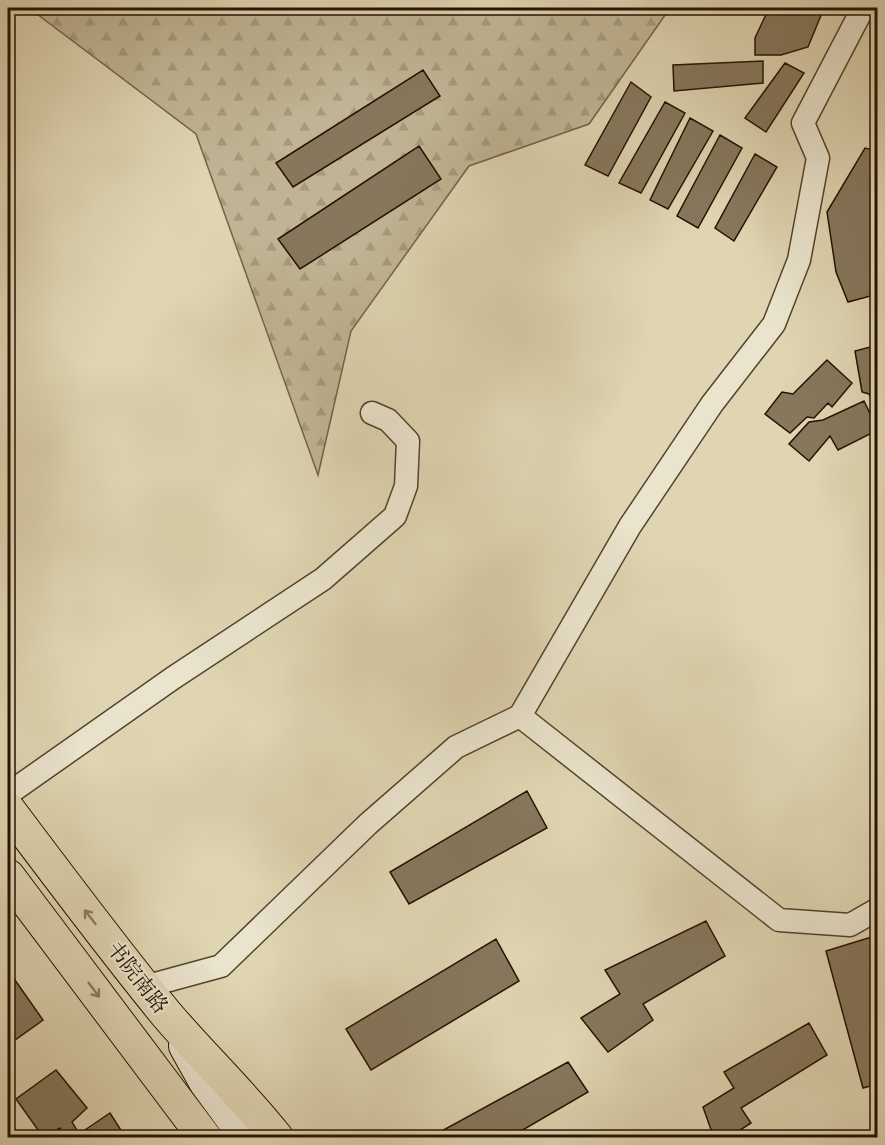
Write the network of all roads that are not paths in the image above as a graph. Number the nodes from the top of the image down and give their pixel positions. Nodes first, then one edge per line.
1 (863, 8) edge
2 (372, 413) dead end
3 (520, 716) junction
4 (8, 794) edge
5 (8, 809) edge
6 (8, 876) edge
7 (878, 909) edge
8 (144, 987) junction
9 (170, 1017) junction
10 (205, 1137) edge
11 (246, 1137) edge
12 (278, 1137) edge

1 - 3 street
2 - 4 street
3 - 7 street
3 - 8 street
8 -> 5 main road, 书院南路
6 -> 10 main road, 书院南路
8 - 9 main road, 书院南路
9 - 11 main road
9 - 12 main road, 书院南路

